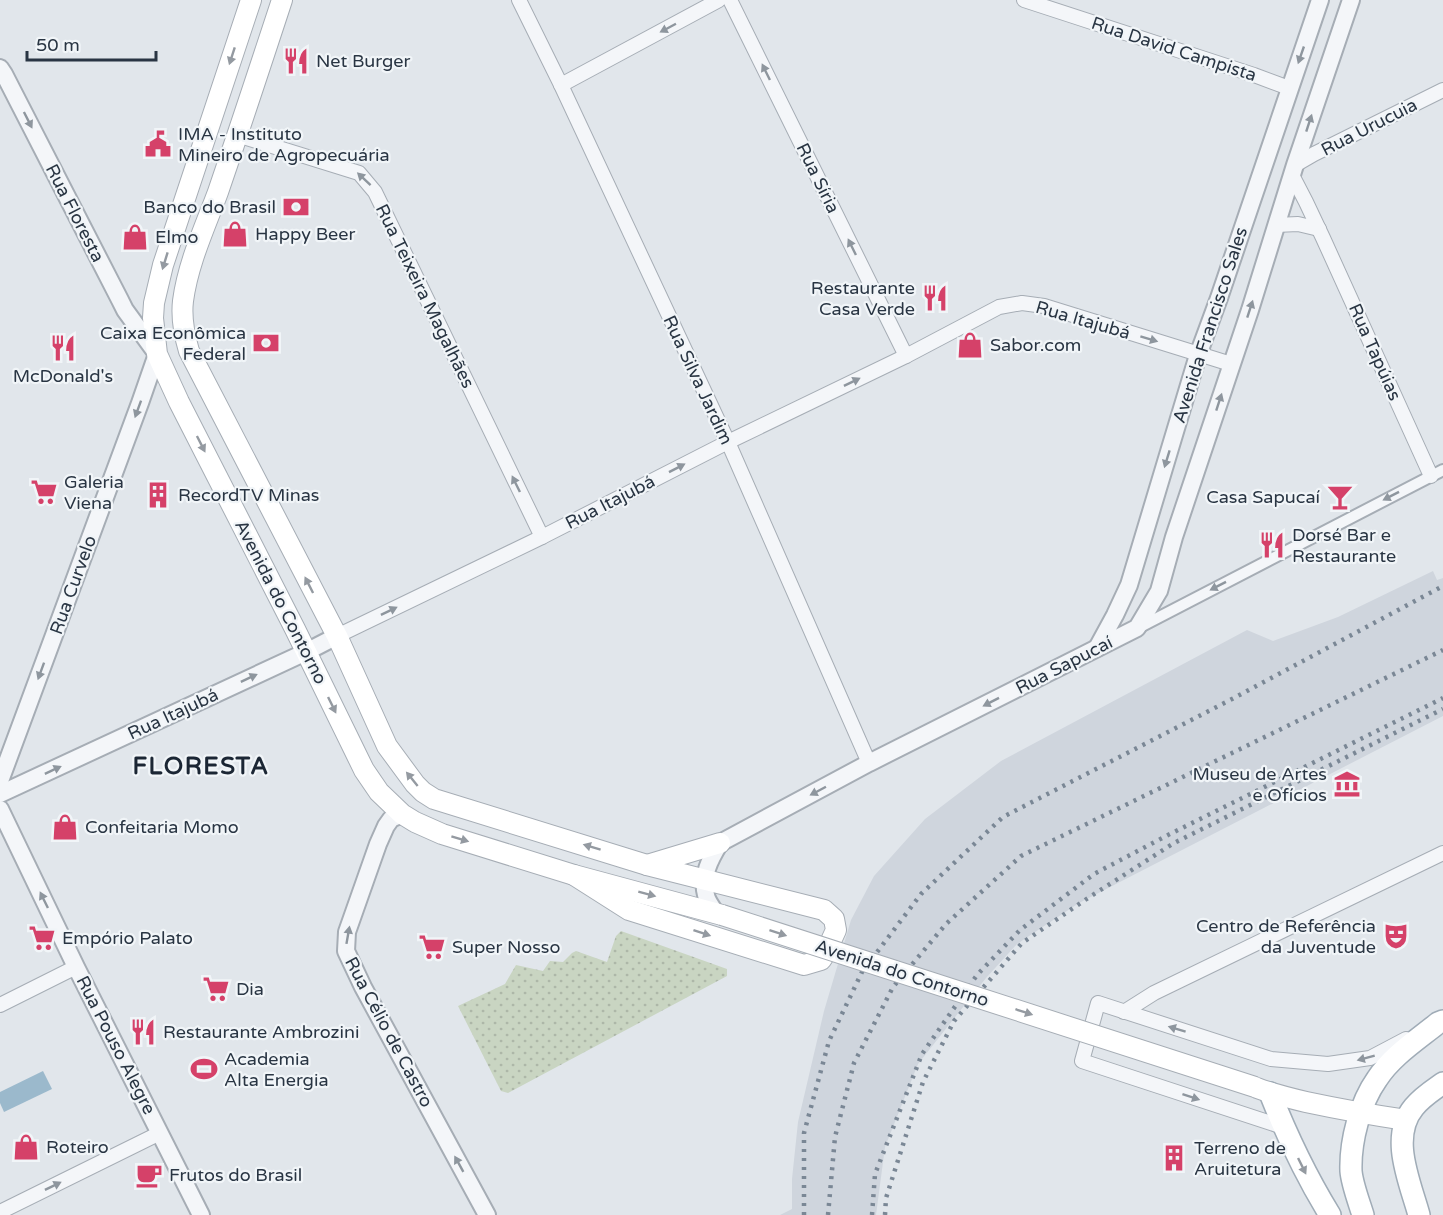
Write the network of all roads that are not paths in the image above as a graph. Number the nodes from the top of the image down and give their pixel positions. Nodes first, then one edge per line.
1 (251, 0) edge
2 (282, 0) edge
3 (519, 0) edge
4 (719, 0) edge
5 (730, 0) edge
6 (1024, 0) edge
7 (1320, 0) edge
8 (1351, 0) edge
9 (0, 68) edge
10 (561, 85) junction
11 (1289, 88) junction
12 (1443, 90) edge
13 (237, 135) junction
14 (1293, 170) junction
15 (1276, 225) junction
16 (1319, 229) junction
17 (189, 351) junction
18 (157, 354) junction
19 (1198, 355) junction
20 (906, 356) junction
21 (1231, 364) junction
22 (728, 442) junction
23 (1437, 473) edge
24 (542, 537) junction
25 (1137, 628) junction
26 (337, 636) junction
27 (1097, 648) junction
28 (306, 652) junction
29 (869, 763) junction
30 (0, 782) edge
31 (0, 794) edge
32 (0, 809) edge
33 (402, 814) junction
34 (720, 843) junction
35 (1443, 853) edge
36 (647, 865) junction
37 (574, 875) junction
38 (705, 878) junction
39 (719, 914) junction
40 (76, 967) junction
41 (0, 1005) edge
42 (1124, 1012) junction
43 (1440, 1022) edge
44 (1443, 1083) edge
45 (1263, 1090) junction
46 (1359, 1113) junction
47 (1406, 1120) junction
48 (1283, 1127) junction
49 (160, 1133) junction
50 (0, 1212) edge
51 (201, 1215) edge
52 (488, 1215) edge
53 (1330, 1215) edge
54 (1363, 1215) edge
55 (1419, 1215) edge

1 -> 18 main road, Avenida do Contorno
2 - 13 main road, Avenida do Contorno
3 - 10 street, Rua Silva Jardim
4 -> 10 street
20 -> 5 street, Rua Síria
6 - 11 street, Rua David Campista
7 -> 11 street, Avenida Francisco Sales
14 -> 8 street, Avenida Francisco Sales
9 -> 18 street, Rua Floresta
10 - 22 street, Rua Silva Jardim
11 - 19 street, Avenida Francisco Sales
12 - 14 street, Rua Urucuia
13 - 17 main road, Avenida do Contorno
24 -> 13 street, Rua Teixeira Magalhães
14 - 15 street, Avenida Francisco Sales
14 - 16 street, Rua Tapúias
15 - 16 street
21 -> 15 street, Avenida Francisco Sales
16 - 23 street, Rua Tapúias
17 - 18 main road
26 -> 17 main road, Avenida do Contorno
18 -> 28 main road, Avenida do Contorno
18 -> 30 street, Rua Curvelo
20 -> 19 street, Rua Itajubá
19 - 21 street, Rua Itajubá
19 -> 27 street, Avenida Francisco Sales
22 -> 20 street, Rua Itajubá
25 -> 21 street, Avenida Francisco Sales
24 -> 22 street, Rua Itajubá
22 - 29 street, Rua Silva Jardim
23 -> 25 street, Rua Sapucaí
26 -> 24 street, Rua Itajubá
25 - 27 street, Rua Sapucaí
26 - 28 street, Rua Itajubá
36 -> 26 main road, Avenida do Contorno
27 -> 29 street, Rua Sapucaí
31 -> 28 street, Rua Itajubá
28 -> 33 main road, Avenida do Contorno
29 -> 34 street, Rua Sapucaí
40 -> 32 street, Rua Pouso Alegre
33 -> 37 main road, Avenida do Contorno
52 -> 33 street, Rua Célio de Castro
34 - 36 main road
34 - 38 street
35 - 42 street
36 - 38 main road, Avenida do Contorno
37 -> 38 main road, Avenida do Contorno
37 -> 39 main road, Avenida do Contorno
38 - 39 street
39 -> 45 main road, Avenida do Contorno, bridge
40 - 41 street
40 - 49 street, Rua Pouso Alegre
43 -> 42 street
42 -> 48 street
43 - 46 main road
44 - 47 main road
45 - 46 main road, Avenida do Contorno
45 - 48 main road
46 - 47 main road, Avenida do Contorno
46 - 54 main road
47 - 55 main road
48 -> 53 main road
50 -> 49 street
49 - 51 street, Rua Pouso Alegre

